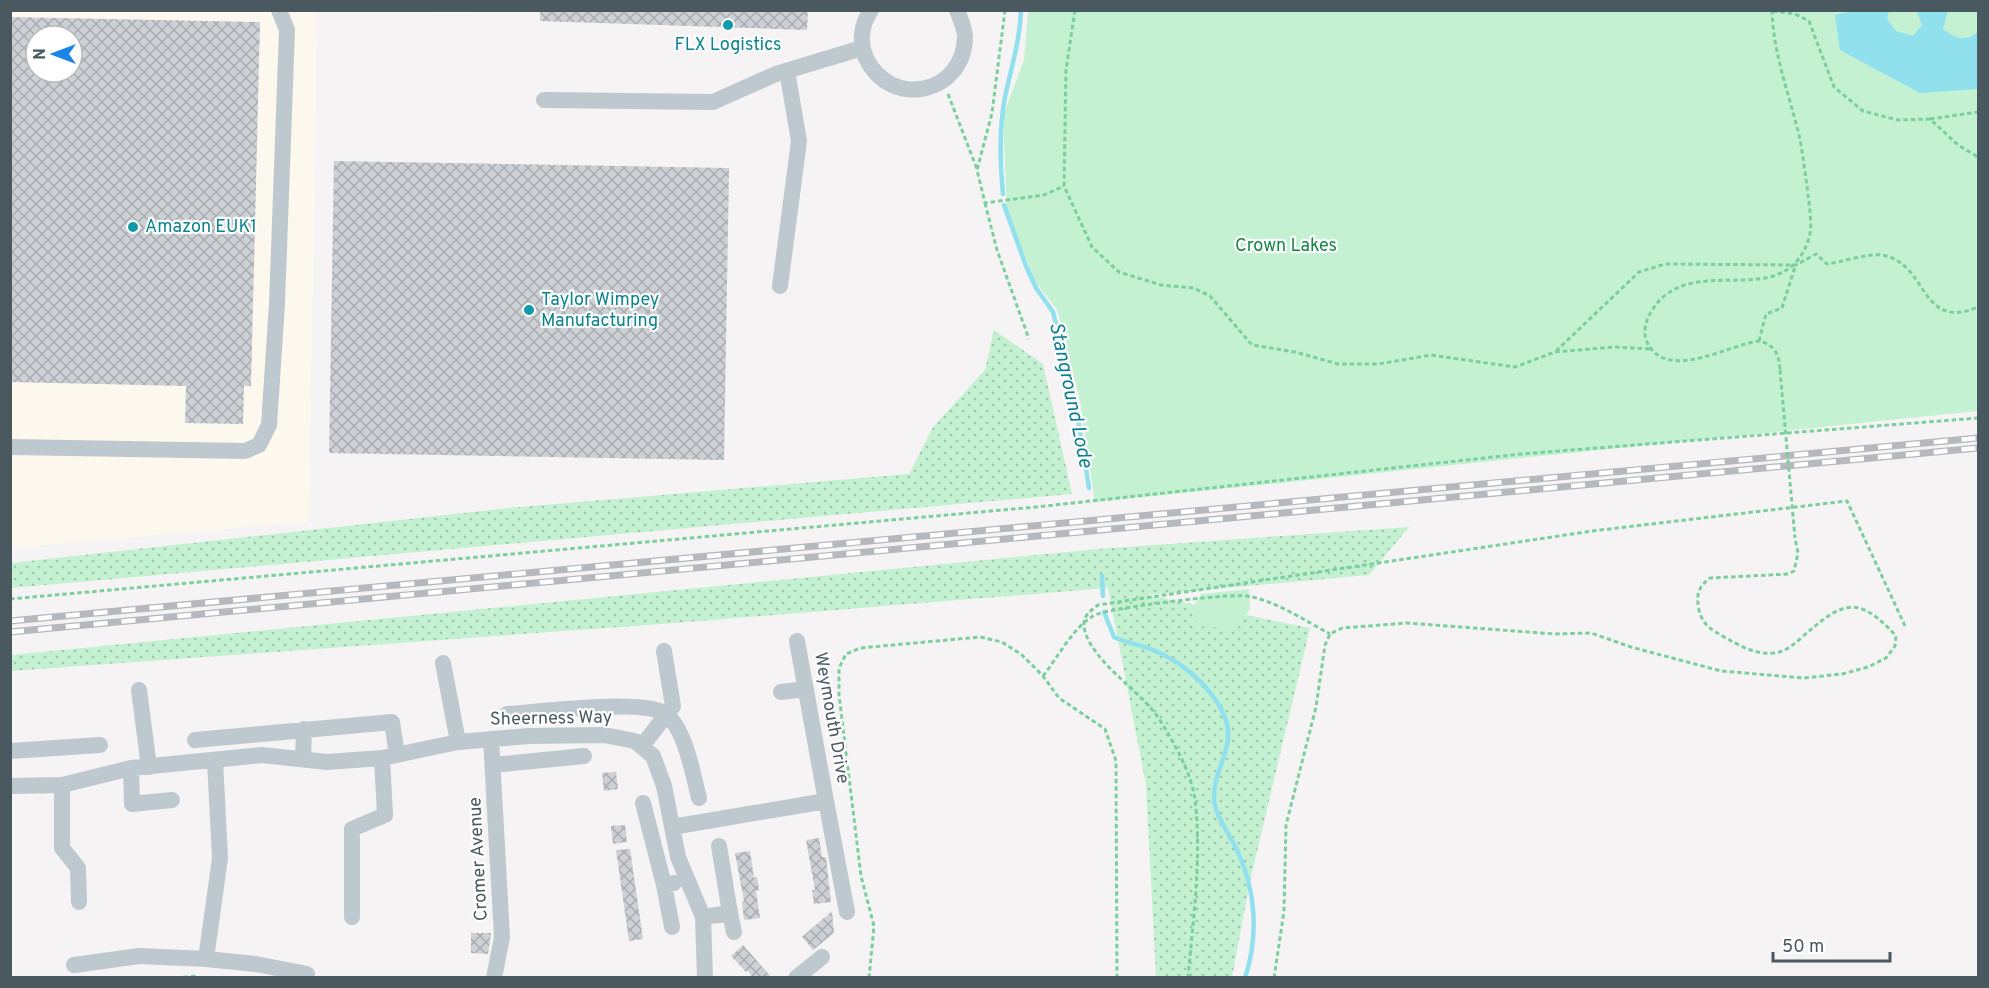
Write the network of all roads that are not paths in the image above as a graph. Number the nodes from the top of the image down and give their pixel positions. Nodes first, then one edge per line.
1 (279, 10) edge
2 (871, 10) edge
3 (957, 10) edge
4 (862, 48) junction
5 (787, 71) junction
6 (544, 100) dead end
7 (780, 286) dead end
8 (10, 447) edge
9 (797, 641) dead end
10 (664, 651) dead end
11 (443, 663) dead end
12 (806, 689) junction
13 (139, 690) dead end
14 (781, 692) dead end
15 (665, 713) junction
16 (507, 714) dead end
17 (304, 729) junction
18 (491, 739) junction
19 (195, 740) dead end
20 (458, 742) junction
21 (100, 745) dead end
22 (642, 746) junction
23 (10, 752) edge
24 (584, 756) dead end
25 (389, 757) junction
26 (303, 759) junction
27 (215, 760) junction
28 (494, 765) junction
29 (149, 767) junction
30 (131, 768) junction
31 (11, 782) edge
32 (62, 785) junction
33 (699, 798) dead end
34 (172, 800) dead end
35 (826, 801) junction
36 (644, 803) dead end
37 (672, 827) junction
38 (719, 846) dead end
39 (687, 881) junction
40 (664, 885) junction
41 (79, 902) dead end
42 (847, 912) dead end
43 (730, 913) junction
44 (352, 917) dead end
45 (703, 917) junction
46 (672, 927) dead end
47 (734, 932) dead end
48 (822, 957) dead end
49 (206, 958) junction
50 (74, 965) dead end
51 (307, 974) dead end
52 (701, 975) edge
53 (494, 978) edge
54 (796, 978) edge

1 - 8 street
2 - 4 street
3 - 4 street
4 - 5 street
5 - 6 street
5 - 7 street
9 - 12 street, Weymouth Drive
10 - 15 street
11 - 20 street
12 - 14 street
12 - 35 street, Weymouth Drive
13 - 29 street
15 - 16 street
15 - 22 street
15 - 33 street
17 - 19 street
17 - 25 street
17 - 26 street
18 - 20 street, Sheerness Way
18 - 22 street, Sheerness Way
18 - 28 street, Cromer Avenue
20 - 25 street, Sheerness Way
21 - 23 street
22 - 37 street
24 - 28 street, Sheerness Way
25 - 26 street, Sheerness Way
25 - 44 street
26 - 27 street, Sheerness Way
27 - 29 street, Sheerness Way
27 - 49 street
28 - 53 street, Cromer Avenue
29 - 30 street, Sheerness Way
30 - 32 street, Sheerness Way
30 - 34 street
31 - 32 street, Sheerness Way
32 - 41 street
35 - 37 street, Weymouth Drive
35 - 42 street, Weymouth Drive
36 - 40 street
37 - 39 street
38 - 43 street
39 - 40 street
39 - 45 street
40 - 46 street
43 - 45 street
43 - 47 street
45 - 52 street
48 - 54 street
49 - 50 street
49 - 51 street

